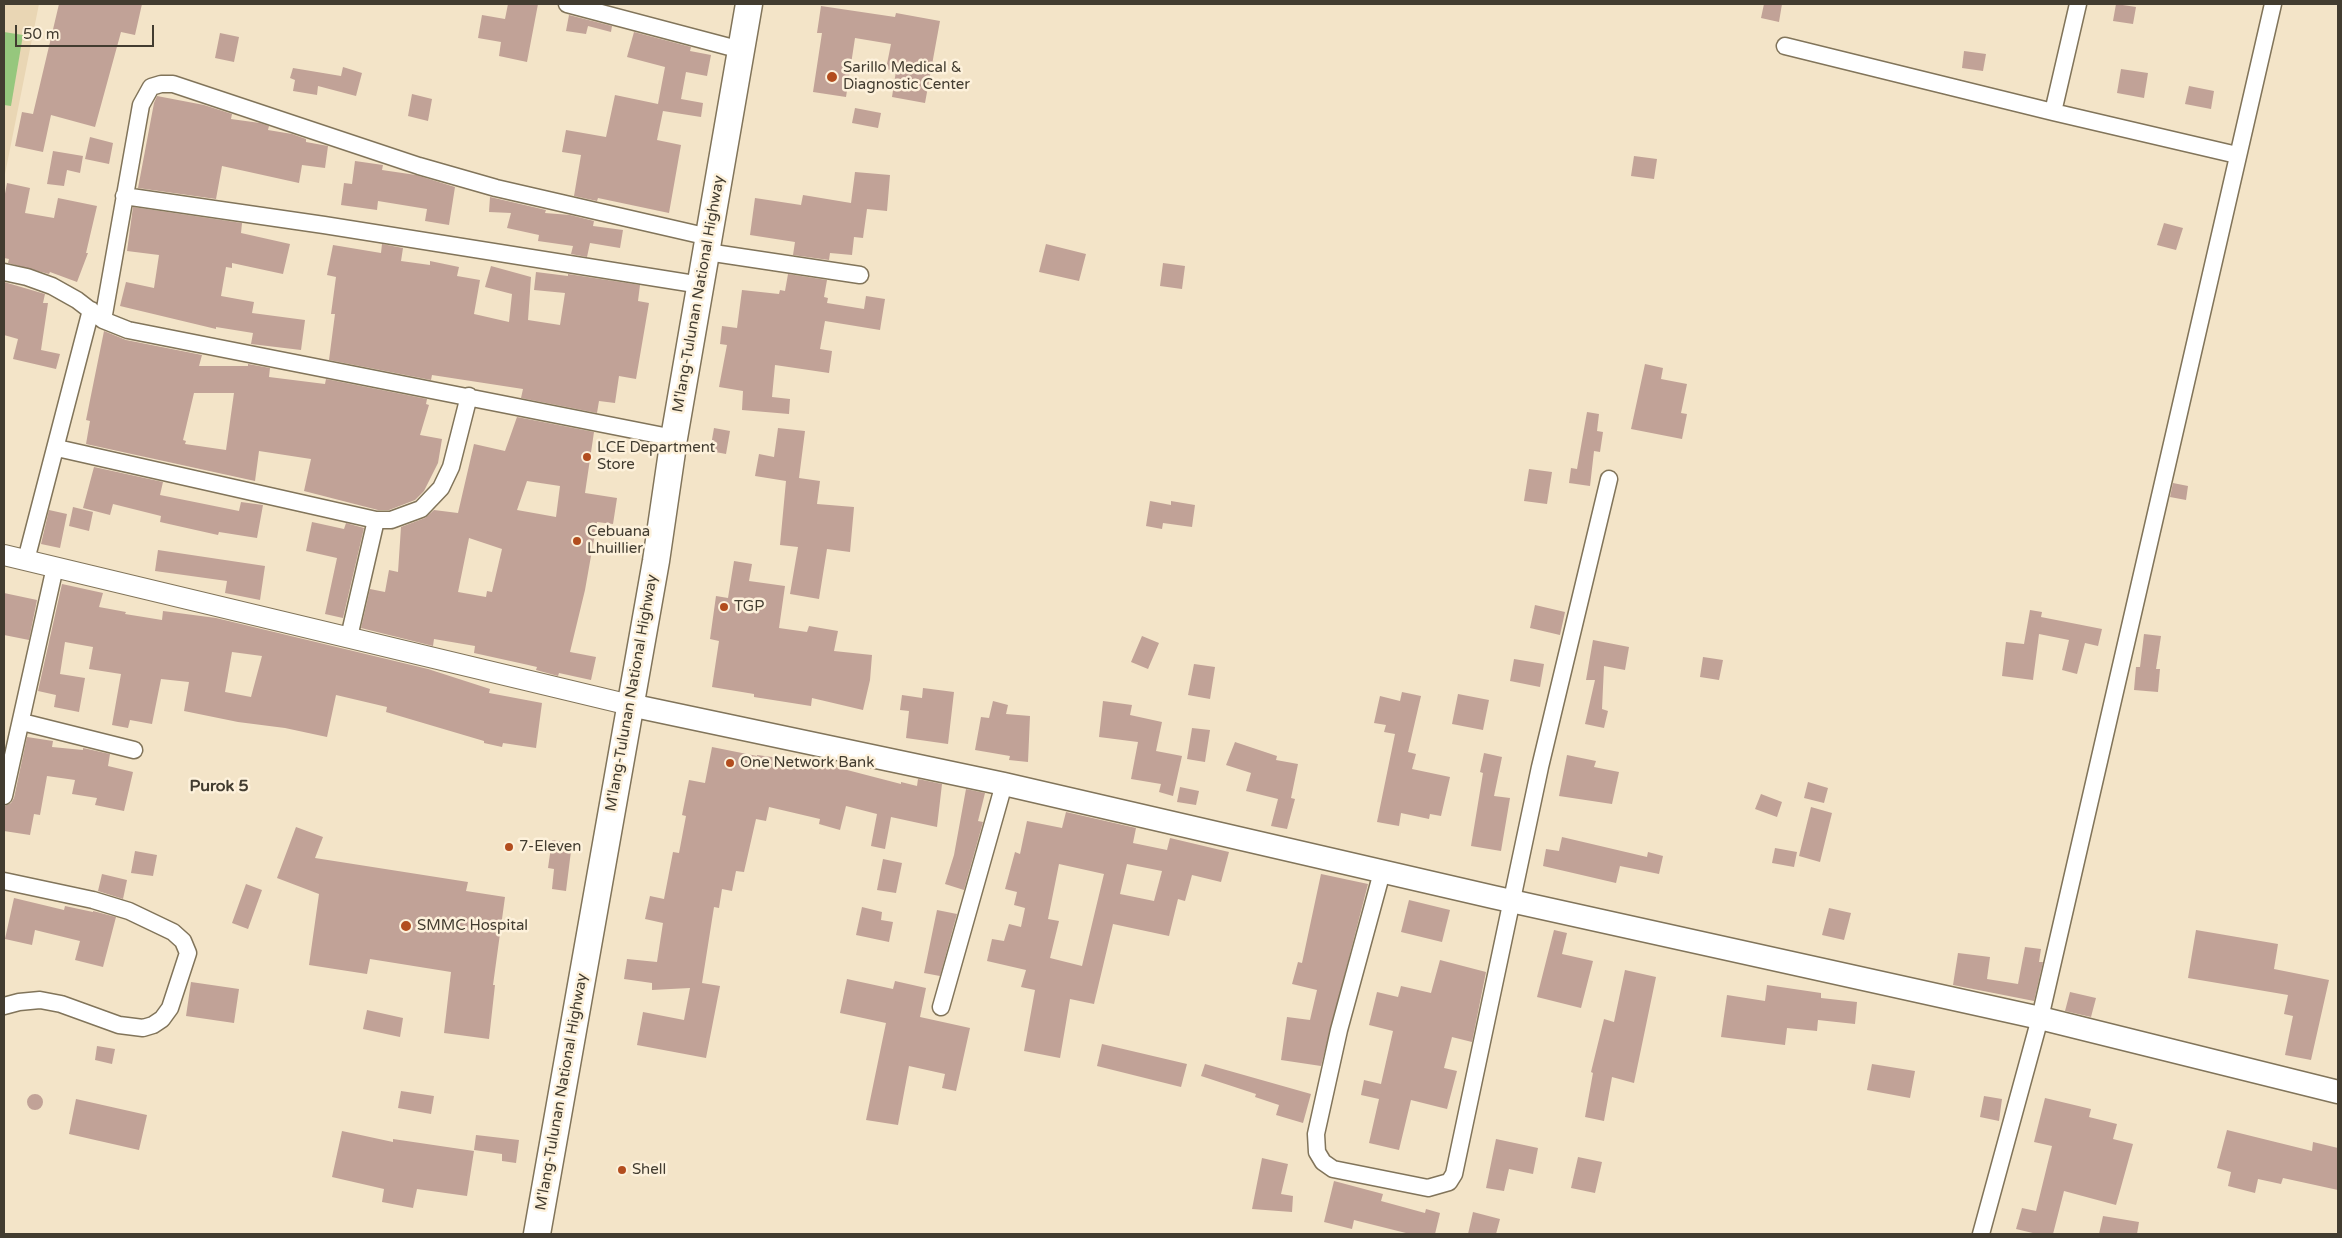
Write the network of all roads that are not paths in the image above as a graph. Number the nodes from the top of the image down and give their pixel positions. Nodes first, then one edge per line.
1 (567, 4) edge
2 (749, 4) edge
3 (2078, 4) edge
4 (2273, 4) edge
5 (1785, 46) dead end
6 (741, 50) junction
7 (2053, 112) junction
8 (2237, 155) junction
9 (124, 196) junction
10 (708, 245) junction
11 (4, 272) edge
12 (860, 275) dead end
13 (701, 285) junction
14 (97, 315) junction
15 (469, 396) junction
16 (674, 438) junction
17 (57, 448) junction
18 (1609, 479) dead end
19 (376, 520) junction
20 (4, 555) edge
21 (26, 560) junction
22 (55, 567) junction
23 (349, 636) junction
24 (630, 705) junction
25 (22, 722) junction
26 (134, 750) dead end
27 (1004, 784) junction
28 (4, 796) edge
29 (1382, 872) junction
30 (4, 881) edge
31 (1513, 901) junction
32 (4, 1006) edge
33 (941, 1007) dead end
34 (2040, 1018) junction
35 (2338, 1092) edge
36 (537, 1234) edge
37 (1981, 1234) edge

1 - 6 street
2 - 6 highway, M'lang-Tulunan National Highway
3 - 7 street
4 - 8 street
5 - 7 street
6 - 10 highway, M'lang-Tulunan National Highway
7 - 8 street
8 - 34 street
9 - 10 street
9 - 13 street
9 - 14 street
10 - 12 street
10 - 13 highway, M'lang-Tulunan National Highway
11 - 14 street
13 - 16 highway, M'lang-Tulunan National Highway
14 - 15 street
14 - 17 street
15 - 16 street
15 - 19 street
16 - 24 highway, M'lang-Tulunan National Highway
17 - 19 street
17 - 21 street
18 - 31 street
19 - 23 street
20 - 21 street
21 - 22 street
22 - 23 street
22 - 25 street
23 - 24 street
24 - 27 main road
24 - 36 highway, M'lang-Tulunan National Highway
25 - 26 street
25 - 28 street
27 - 29 main road
27 - 33 street
29 - 31 main road
29 - 31 street
30 - 32 street
31 - 34 main road
34 - 35 main road
34 - 37 street

